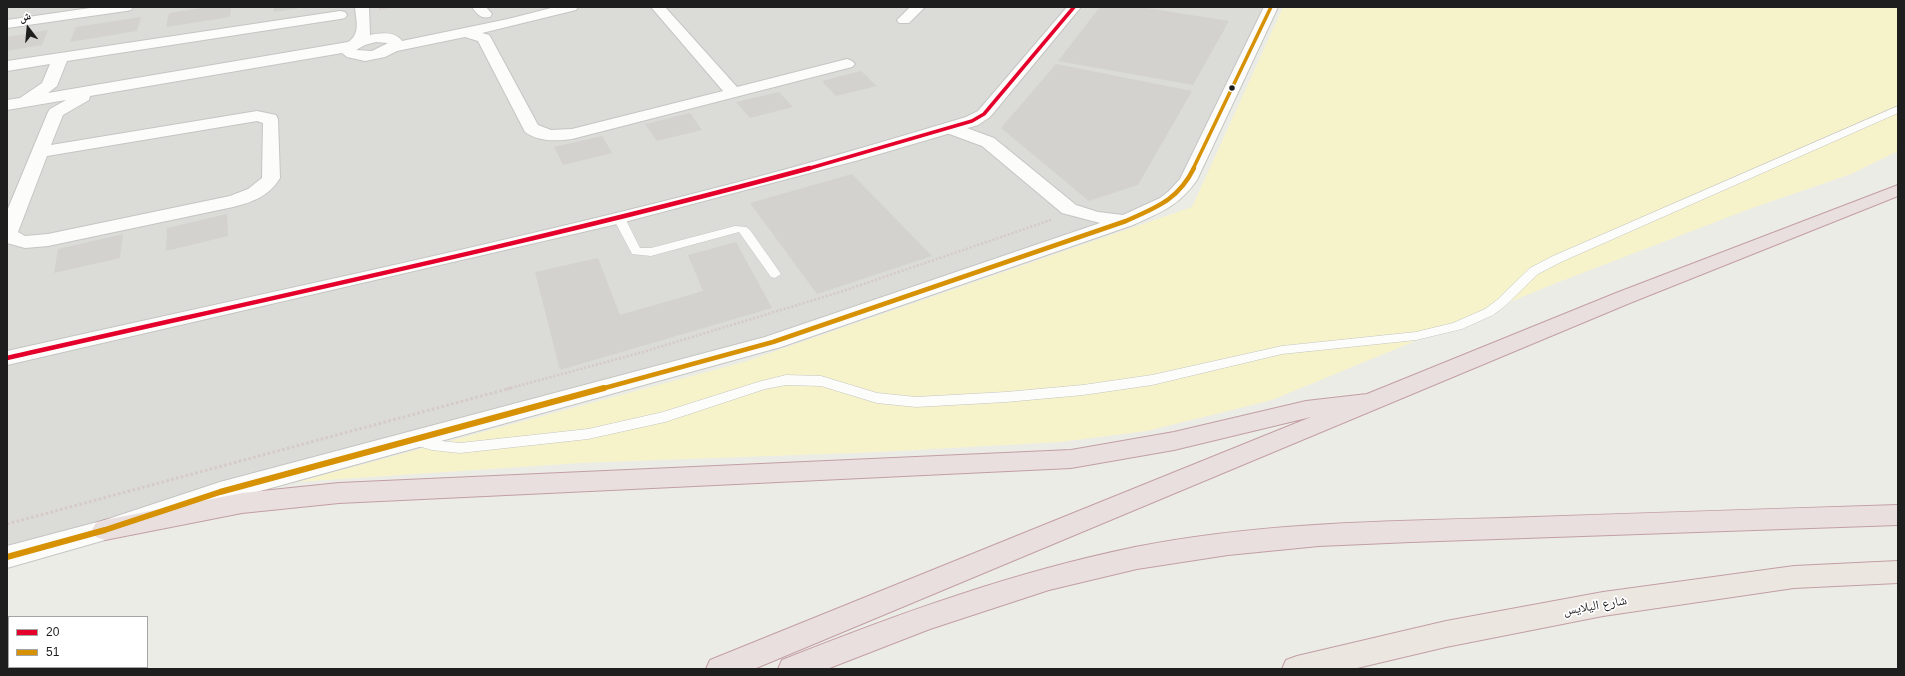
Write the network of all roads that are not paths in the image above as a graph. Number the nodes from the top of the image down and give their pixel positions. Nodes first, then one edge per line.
1 (72, 7) edge
2 (125, 7) edge
3 (362, 7) edge
4 (374, 7) edge
5 (553, 7) edge
6 (571, 7) edge
7 (658, 7) edge
8 (918, 7) edge
9 (1074, 7) edge
10 (1271, 7) edge
11 (340, 14) dead end
12 (7, 16) edge
13 (904, 20) dead end
14 (7, 24) edge
15 (488, 32) junction
16 (390, 41) junction
17 (249, 44) junction
18 (354, 47) junction
19 (60, 59) junction
20 (270, 61) junction
21 (847, 64) dead end
22 (7, 66) edge
23 (228, 68) junction
24 (49, 86) junction
25 (734, 93) junction
26 (65, 95) junction
27 (83, 97) junction
28 (35, 105) junction
29 (10, 106) edge
30 (1898, 109) edge
31 (56, 112) junction
32 (980, 118) junction
33 (950, 128) junction
34 (988, 142) junction
35 (41, 152) junction
36 (1898, 190) edge
37 (1070, 214) junction
38 (619, 218) junction
39 (1126, 221) junction
40 (1063, 243) junction
41 (775, 274) dead end
42 (7, 358) edge
43 (1369, 402) junction
44 (413, 439) junction
45 (1898, 515) edge
46 (105, 530) junction
47 (7, 557) edge
48 (1898, 572) edge
49 (721, 669) edge
50 (793, 669) edge
51 (1297, 669) edge

1 - 12 street
2 - 14 street
3 - 18 street
4 - 16 street
5 - 16 street
6 - 15 street
7 - 25 street
8 - 13 street
9 - 32 street
10 - 39 street
11 - 17 street
15 - 16 street
15 - 25 street
16 - 18 street
17 - 19 street
17 - 20 street
17 - 23 street
18 - 20 street
18 - 27 street
19 - 22 street
19 - 24 street
20 - 23 street
21 - 25 street
23 - 26 street
24 - 26 street
24 - 29 street
26 - 29 street
27 - 28 street
27 - 31 street
28 - 29 street
28 - 31 street
30 - 44 lane
31 - 35 street
32 - 33 street
32 - 34 street
33 - 34 street
33 - 38 street
34 - 37 street
35 - 35 street
36 - 43 highway
37 - 39 street
37 - 40 street
38 - 41 lane
38 - 42 street
39 - 40 street
40 - 44 street
43 - 46 highway
43 - 49 highway
44 - 46 street
45 - 50 highway
46 - 47 street
48 - 51 highway, شارع اليلايس

